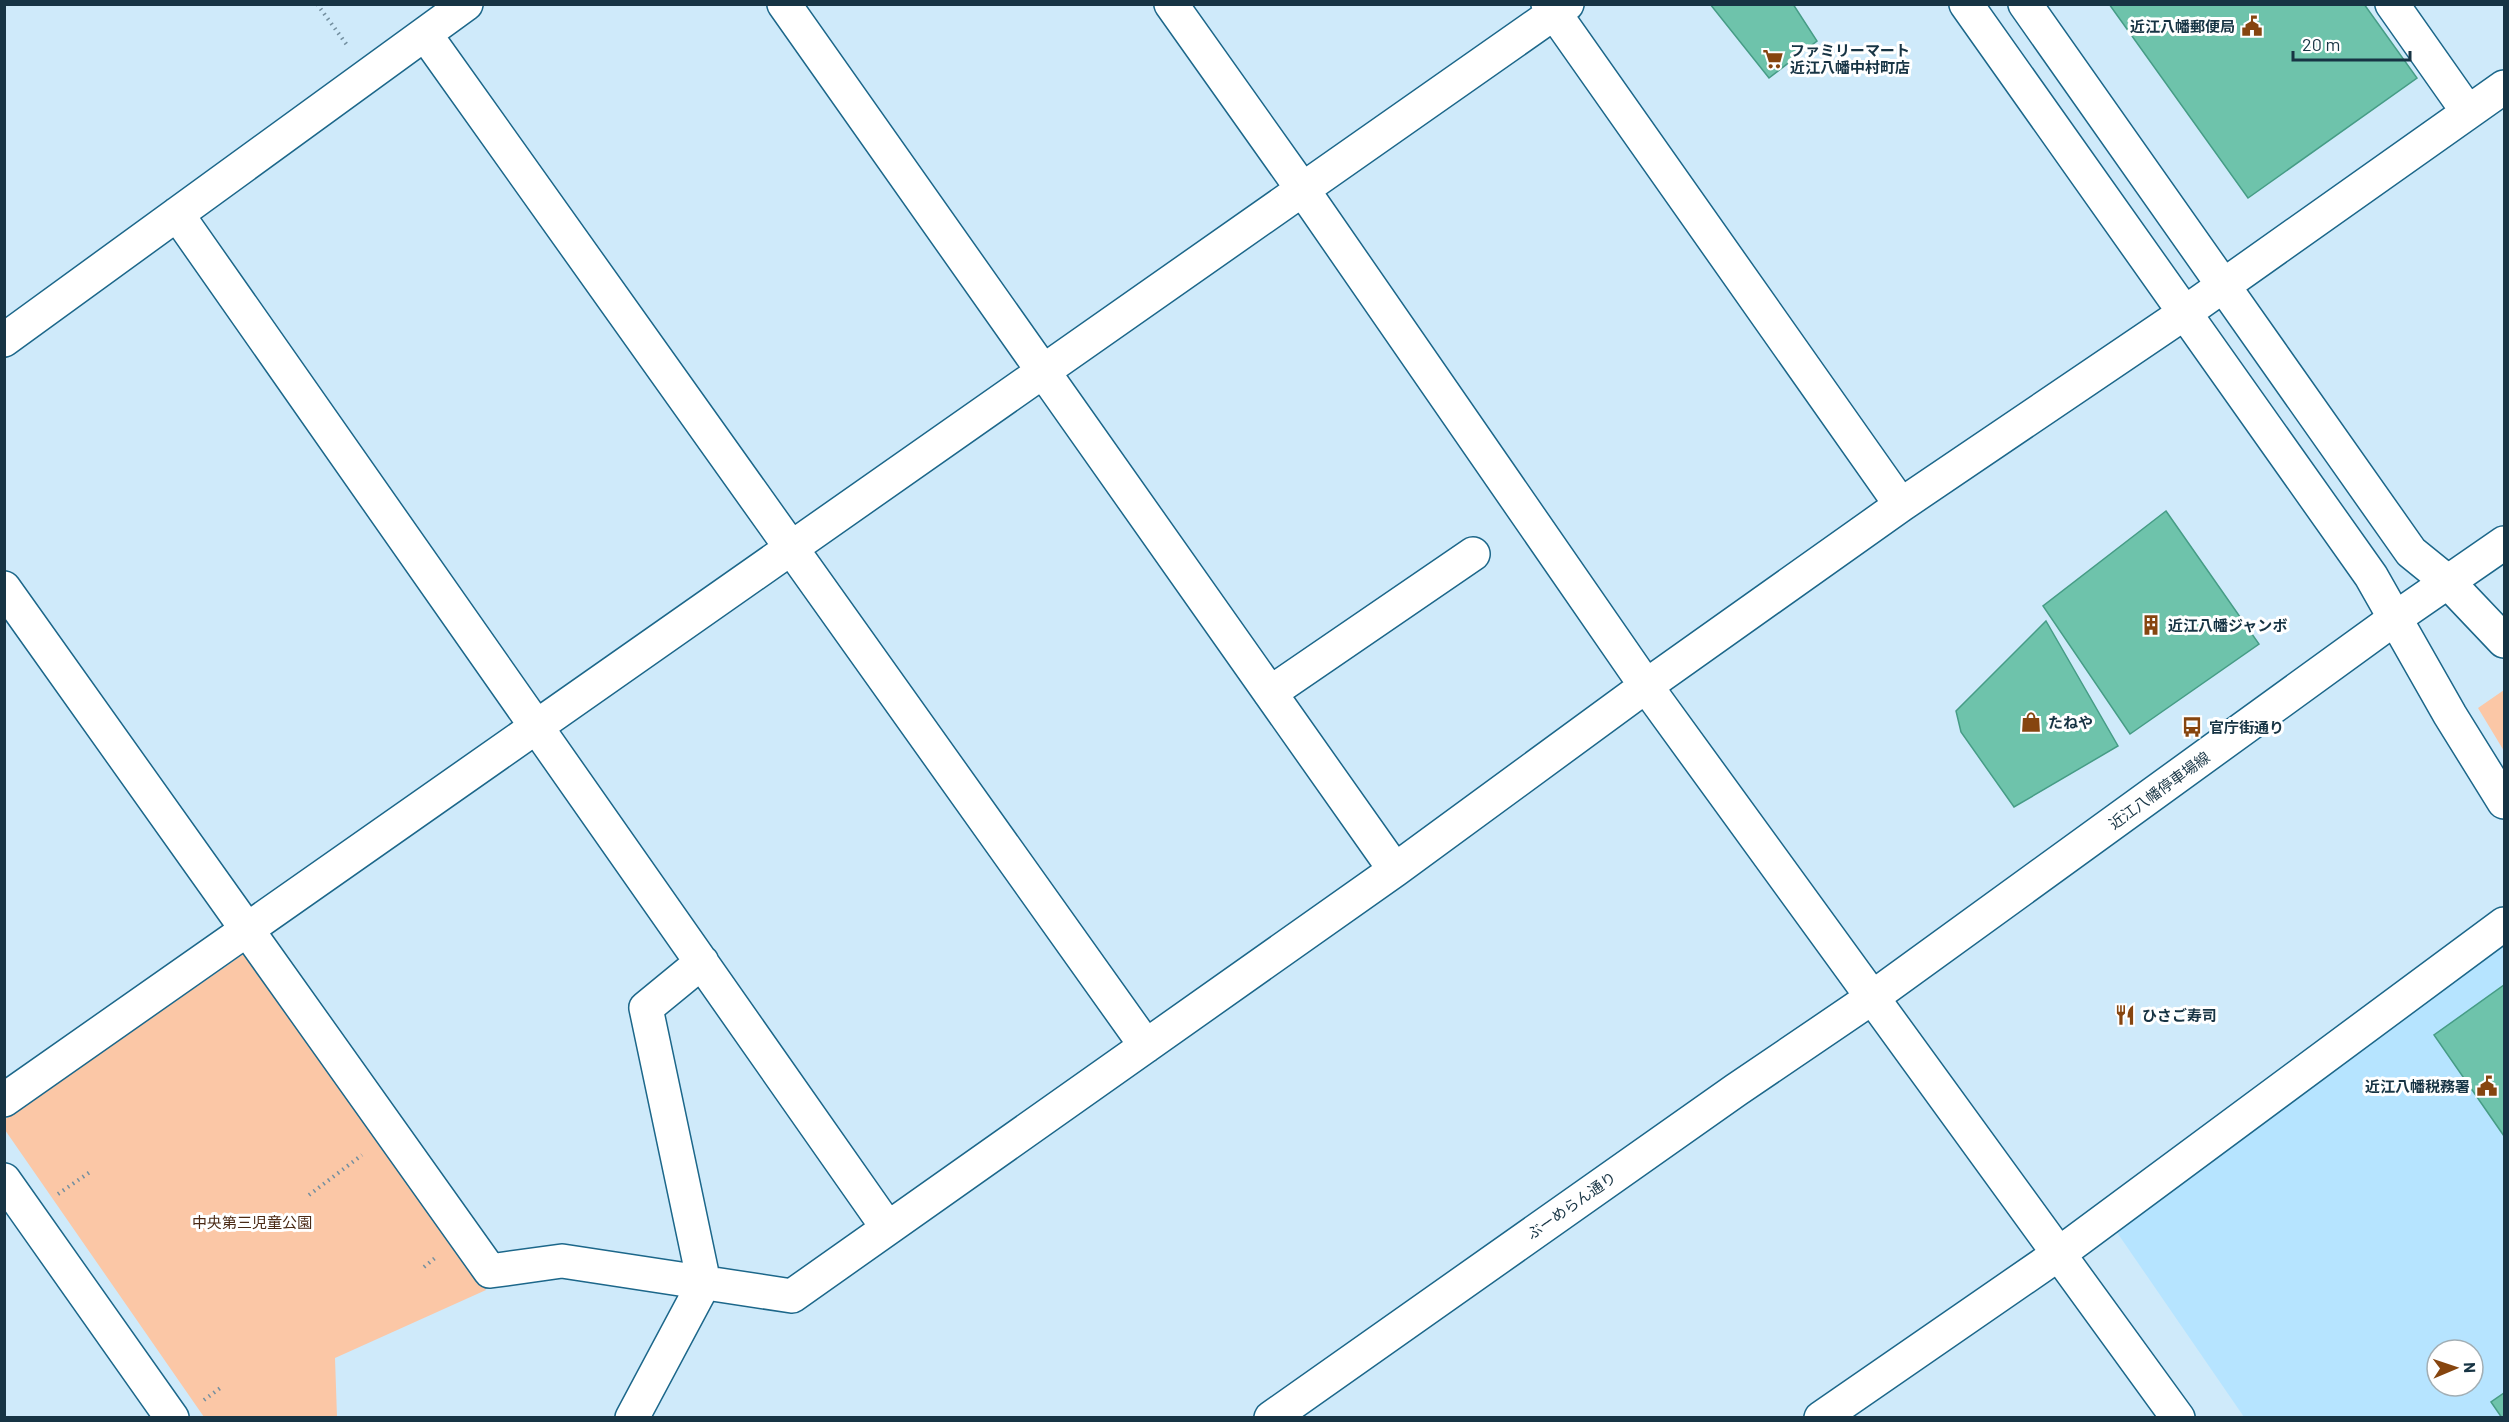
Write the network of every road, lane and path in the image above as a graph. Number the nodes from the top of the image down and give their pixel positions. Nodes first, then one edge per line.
1 (317, 4) edge
2 (466, 4) edge
3 (784, 4) edge
4 (1171, 4) edge
5 (1966, 4) edge
6 (2025, 4) edge
7 (2392, 4) edge
8 (1556, 7) edge
9 (425, 34) junction
10 (369, 74) junction
11 (2505, 87) edge
12 (2468, 112) junction
13 (1303, 190) junction
14 (177, 214) junction
15 (2224, 285) junction
16 (2186, 312) junction
17 (4, 340) edge
18 (1044, 372) junction
19 (1901, 505) junction
20 (2505, 543) edge
21 (791, 549) junction
22 (1473, 554) dead end
23 (2448, 582) junction
24 (4, 588) edge
25 (2397, 617) junction
26 (2505, 642) edge
27 (1646, 686) junction
28 (1270, 693) junction
29 (537, 727) junction
30 (2505, 802) edge
31 (1395, 870) junction
32 (2505, 924) edge
33 (247, 930) junction
34 (702, 962) junction
35 (1873, 997) junction
36 (1146, 1046) junction
37 (4, 1100) edge
38 (392, 1133) junction
39 (4, 1180) edge
40 (309, 1195) dead end
41 (886, 1227) junction
42 (2060, 1253) junction
43 (704, 1283) junction
44 (635, 1416) edge
45 (172, 1418) edge
46 (1271, 1418) edge
47 (1821, 1418) edge
48 (2178, 1418) edge

1 - 10 path
2 - 9 street
3 - 18 street
4 - 13 street
5 - 16 street
6 - 15 street
7 - 12 street
8 - 13 street
8 - 19 street
9 - 10 street
9 - 21 street
10 - 14 street
11 - 12 street
12 - 15 street
13 - 18 street
13 - 27 street
14 - 17 street
14 - 29 street
15 - 16 street
15 - 23 street
16 - 19 street
16 - 25 street
18 - 21 street
18 - 28 street
19 - 27 street
20 - 23 street, 近江八幡停車場線
21 - 29 street
21 - 36 street
22 - 28 street
23 - 25 street, 近江八幡停車場線
23 - 26 street
24 - 33 street
25 - 30 street
25 - 35 street, 近江八幡停車場線
27 - 31 street
27 - 35 street
28 - 31 street
29 - 33 street
29 - 34 street
31 - 36 street
32 - 42 street
33 - 37 street
33 - 38 street
34 - 41 street
34 - 43 street
35 - 42 street
35 - 46 street, ぶーめらん通り
36 - 41 street
38 - 40 path
38 - 43 street
39 - 45 street
41 - 43 street
42 - 47 street
42 - 48 street
43 - 44 street

